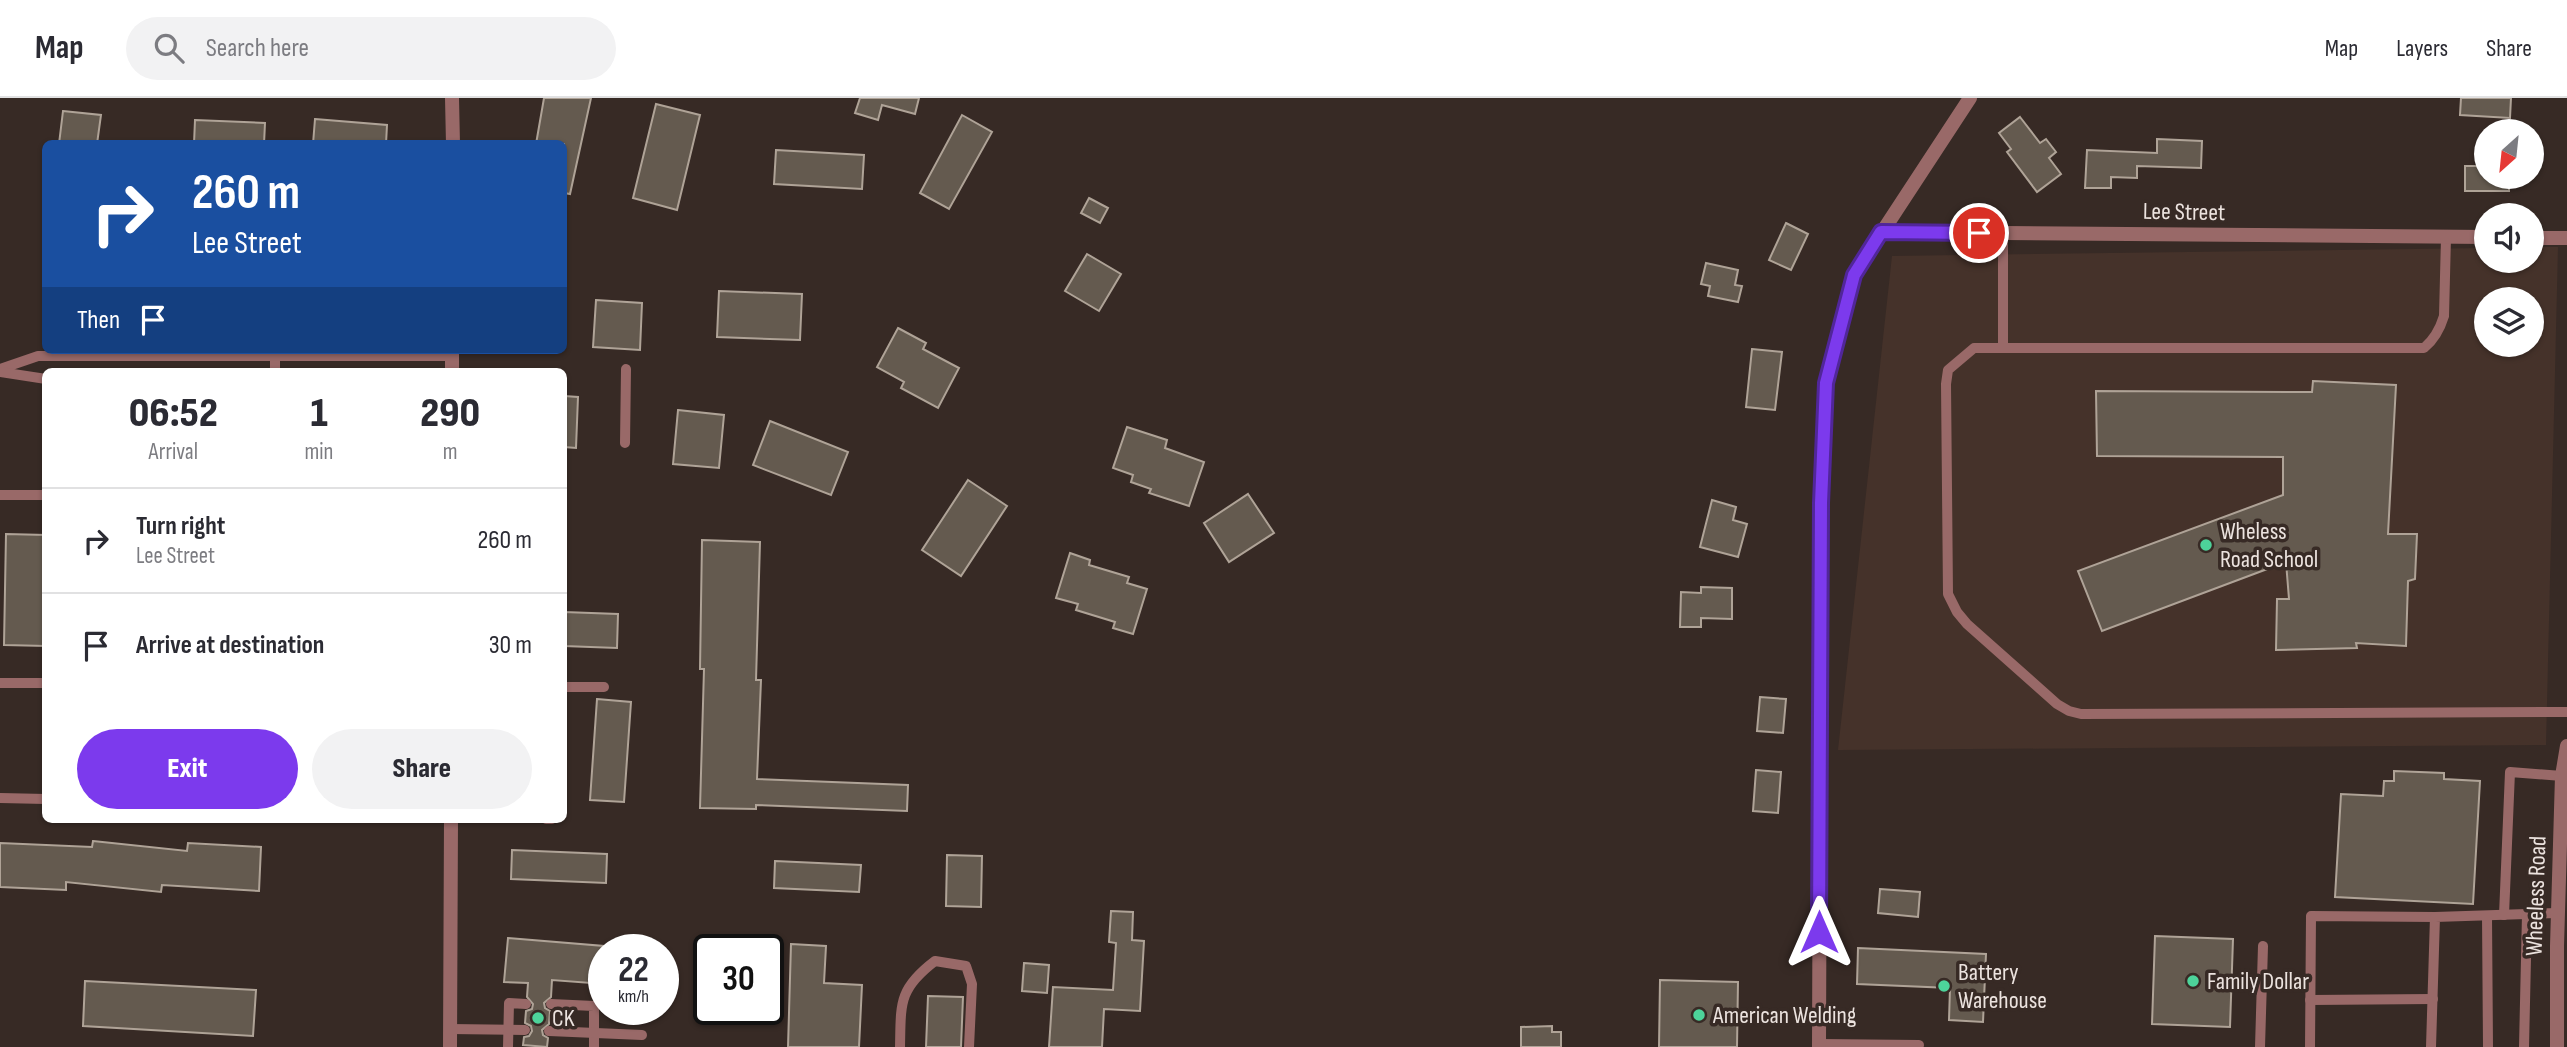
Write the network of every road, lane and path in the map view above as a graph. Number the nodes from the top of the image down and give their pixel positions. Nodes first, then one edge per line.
1 (452, 98) edge
2 (1970, 98) edge
3 (453, 140) edge
4 (1881, 232) junction
5 (2003, 233) junction
6 (2446, 237) junction
7 (2474, 237) edge
8 (2544, 238) edge
9 (2567, 238) edge
10 (2003, 348) junction
11 (393, 354) edge
12 (275, 356) junction
13 (275, 368) edge
14 (626, 369) dead end
15 (0, 370) edge
16 (42, 378) edge
17 (625, 443) dead end
18 (0, 495) edge
19 (42, 495) edge
20 (0, 683) edge
21 (42, 683) edge
22 (567, 687) edge
23 (604, 687) dead end
24 (2567, 712) edge
25 (2567, 746) edge
26 (2562, 775) junction
27 (0, 798) edge
28 (42, 799) edge
29 (451, 823) edge
30 (2558, 914) junction
31 (2504, 915) junction
32 (2527, 915) junction
33 (2487, 916) junction
34 (2435, 917) junction
35 (2263, 946) dead end
36 (2433, 999) junction
37 (2311, 1000) junction
38 (526, 1004) dead end
39 (551, 1004) dead end
40 (450, 1029) junction
41 (508, 1030) junction
42 (525, 1030) dead end
43 (548, 1031) dead end
44 (594, 1033) junction
45 (642, 1035) dead end
46 (1819, 1045) edge
47 (1919, 1045) edge
48 (450, 1047) edge
49 (508, 1047) edge
50 (594, 1047) edge
51 (900, 1047) edge
52 (969, 1047) edge
53 (2260, 1047) edge
54 (2310, 1047) edge
55 (2431, 1047) edge
56 (2488, 1047) edge
57 (2524, 1047) edge
58 (2557, 1047) edge

1 - 3 street
2 - 4 street
4 - 5 street, Lee Street
4 - 46 street
5 - 6 street, Lee Street
5 - 10 lane
6 - 7 street, Lee Street
6 - 10 lane
8 - 9 street
10 - 24 lane
11 - 12 lane
12 - 13 lane
12 - 15 lane
14 - 17 lane
15 - 16 lane
18 - 19 lane
20 - 21 lane
22 - 23 lane
25 - 26 street, Wheeless Road
26 - 30 street, Wheeless Road
26 - 31 lane
27 - 28 lane
29 - 40 street
30 - 32 lane
30 - 58 street, Wheeless Road
31 - 32 lane
31 - 33 lane
32 - 57 lane
33 - 34 lane
33 - 56 lane
34 - 36 lane
34 - 37 lane
35 - 53 lane
36 - 37 lane
36 - 55 lane
37 - 54 lane
38 - 41 lane
39 - 44 lane
40 - 41 lane
40 - 48 street
41 - 42 lane
41 - 49 lane
43 - 44 lane
44 - 45 lane
44 - 50 lane
46 - 47 lane
51 - 52 lane

